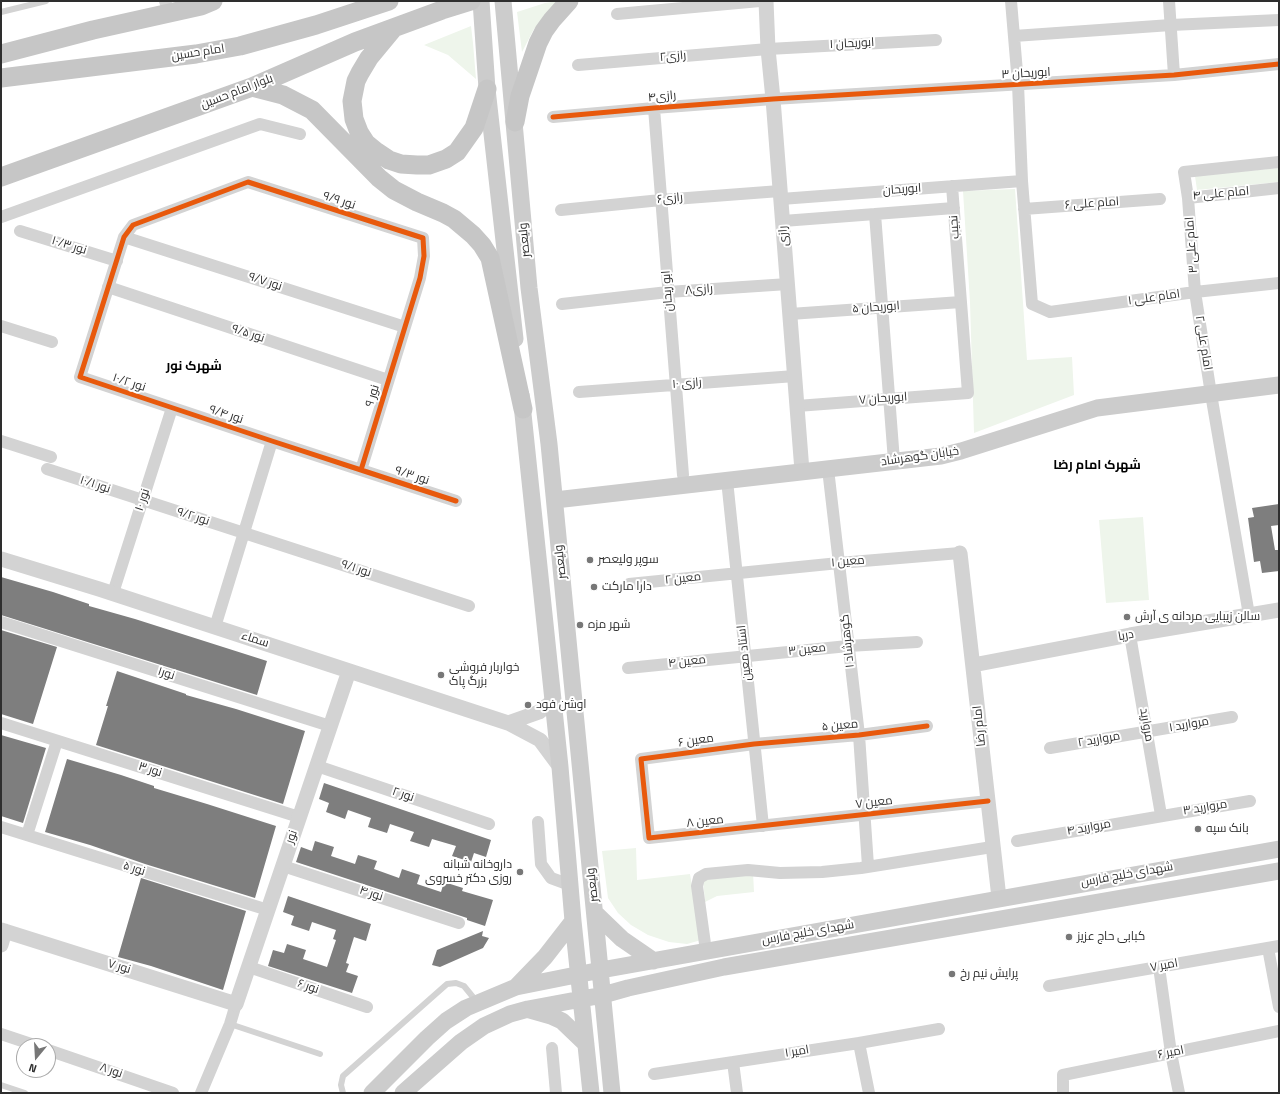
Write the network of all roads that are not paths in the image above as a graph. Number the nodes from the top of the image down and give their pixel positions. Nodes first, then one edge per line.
1 (46, 1) edge
2 (214, 1) edge
3 (389, 1) edge
4 (471, 1) edge
5 (481, 1) edge
6 (503, 1) edge
7 (569, 1) edge
8 (760, 1) edge
9 (766, 1) edge
10 (1011, 1) edge
11 (1169, 1) edge
12 (167, 7) edge
13 (1, 12) edge
14 (617, 14) dead end
15 (1279, 20) edge
16 (1171, 25) junction
17 (393, 28) junction
18 (1014, 36) junction
19 (936, 40) dead end
20 (768, 49) junction
21 (1, 54) edge
22 (1279, 64) edge
23 (578, 65) dead end
24 (1174, 75) junction
25 (1, 78) edge
26 (1018, 84) junction
27 (252, 87) junction
28 (487, 89) junction
29 (773, 99) junction
30 (654, 108) junction
31 (553, 117) dead end
32 (514, 122) junction
33 (300, 134) dead end
34 (1279, 162) edge
35 (1, 178) edge
36 (1022, 181) junction
37 (952, 186) junction
38 (1279, 188) edge
39 (781, 195) junction
40 (1188, 198) junction
41 (1160, 199) dead end
42 (661, 200) junction
43 (954, 208) junction
44 (1024, 209) junction
45 (561, 210) dead end
46 (875, 214) junction
47 (1, 216) edge
48 (783, 221) junction
49 (20, 231) dead end
50 (124, 237) junction
51 (423, 238) joint
52 (117, 261) junction
53 (1279, 283) edge
54 (788, 284) junction
55 (108, 287) junction
56 (668, 292) junction
57 (1195, 292) junction
58 (961, 302) junction
59 (562, 304) dead end
60 (882, 308) junction
61 (790, 314) junction
62 (1, 326) edge
63 (405, 327) junction
64 (52, 342) dead end
65 (795, 376) junction
66 (388, 380) junction
67 (675, 385) junction
68 (1279, 385) edge
69 (579, 392) dead end
70 (968, 393) joint
71 (1211, 394) junction
72 (889, 399) junction
73 (797, 406) junction
74 (172, 408) junction
75 (523, 409) junction
76 (1, 441) edge
77 (272, 441) junction
78 (51, 457) dead end
79 (894, 461) junction
80 (47, 469) dead end
81 (828, 469) junction
82 (361, 470) junction
83 (802, 471) junction
84 (682, 475) dead end
85 (727, 480) junction
86 (143, 500) junction
87 (555, 500) junction
88 (456, 501) dead end
89 (244, 533) junction
90 (960, 553) joint
91 (1, 559) edge
92 (840, 563) junction
93 (736, 573) junction
94 (629, 584) dead end
95 (113, 593) junction
96 (469, 606) dead end
97 (1279, 610) edge
98 (1249, 615) junction
99 (1, 622) edge
100 (215, 627) junction
101 (1130, 635) junction
102 (917, 642) dead end
103 (848, 646) junction
104 (745, 656) junction
105 (973, 665) junction
106 (628, 668) dead end
107 (349, 671) junction
108 (553, 701) junction
109 (1232, 717) dead end
110 (1, 723) edge
111 (508, 723) junction
112 (330, 726) junction
113 (927, 726) dead end
114 (1147, 732) junction
115 (859, 735) junction
116 (57, 741) junction
117 (754, 744) junction
118 (1050, 748) dead end
119 (316, 766) junction
120 (560, 767) junction
121 (988, 801) junction
122 (1250, 801) dead end
123 (864, 814) junction
124 (1161, 815) junction
125 (299, 817) junction
126 (538, 822) dead end
127 (489, 824) dead end
128 (763, 826) junction
129 (1, 827) edge
130 (27, 835) junction
131 (649, 838) joint
132 (1017, 841) dead end
133 (992, 847) junction
134 (1279, 848) edge
135 (283, 866) junction
136 (868, 866) junction
137 (1279, 871) edge
138 (570, 885) junction
139 (999, 898) junction
140 (268, 910) junction
141 (596, 914) junction
142 (573, 921) junction
143 (459, 924) dead end
144 (2, 936) edge
145 (1273, 947) edge
146 (706, 951) junction
147 (654, 960) junction
148 (249, 966) junction
149 (1159, 967) junction
150 (601, 970) junction
151 (578, 974) junction
152 (1049, 986) dead end
153 (516, 987) junction
154 (603, 995) junction
155 (580, 1000) junction
156 (478, 1003) junction
157 (236, 1004) junction
158 (367, 1007) dead end
159 (1279, 1007) edge
160 (528, 1009) junction
161 (230, 1024) junction
162 (939, 1029) dead end
163 (1279, 1031) edge
164 (1, 1034) edge
165 (16, 1039) edge
166 (859, 1043) junction
167 (586, 1044) junction
168 (552, 1048) dead end
169 (56, 1053) edge
170 (1171, 1053) junction
171 (320, 1054) dead end
172 (732, 1062) junction
173 (654, 1074) dead end
174 (1, 1085) edge
175 (25, 1093) edge
176 (173, 1093) edge
177 (201, 1093) edge
178 (343, 1093) edge
179 (372, 1093) edge
180 (403, 1093) edge
181 (556, 1093) edge
182 (591, 1093) edge
183 (612, 1093) edge
184 (737, 1093) edge
185 (869, 1093) edge
186 (1063, 1093) edge
187 (1179, 1093) edge

1 - 13 lane
2 - 12 main road
3 - 25 main road, امام حسین
4 - 17 main road, بلوار امام حسین
5 - 28 main road, ولیعصر
6 - 32 main road, ولیعصر
7 - 32 main road
8 - 14 street
9 - 20 street, رازی
10 - 18 street
11 - 16 street
12 - 21 main road
15 - 16 street
16 - 18 street
16 - 24 street
17 - 27 main road, بلوار امام حسین
17 - 28 main road
18 - 26 street
19 - 20 street, ابوریحان ۱
20 - 23 street, رازی۲
20 - 29 street, رازی
22 - 24 street, ابوریحان ۳
24 - 26 street, ابوریحان ۳
26 - 29 street, ابوریحان ۳
26 - 36 street
27 - 35 main road, بلوار امام حسین
27 - 75 main road
28 - 75 main road, ولیعصر
29 - 30 street, رازی۴
29 - 39 street, رازی
30 - 31 street, رازی۴
30 - 42 street, ابو ریحان
32 - 87 main road, ولیعصر
33 - 47 street
34 - 40 street, امام علی ۴
36 - 37 street, ابوریحان
36 - 44 street
37 - 39 street, ابوریحان
37 - 43 street
38 - 40 street, امام علی ۴
39 - 42 street, رازی۶
39 - 48 street, رازی
40 - 57 street, امام علی ۳
41 - 44 street, امام علی ۶
42 - 45 street, رازی۶
42 - 56 street, ابو ریحان
43 - 46 street, نجیب
43 - 58 street, نجیب
44 - 57 street, امام علی ۱
46 - 48 street, نجیب
46 - 60 street
48 - 54 street, رازی
49 - 52 street, نور ۱۰/۳
50 - 51 street, نور ۹/۹
50 - 52 street
50 - 63 street, نور ۹/۷
51 - 63 street, نور ۹
52 - 55 street
53 - 57 street, امام علی ۱
54 - 56 street, رازی۸
54 - 61 street, رازی
55 - 66 street, نور ۹/۵
55 - 74 street, نور ۱۰/۲
56 - 59 street, رازی۸
56 - 67 street, ابو ریحان
57 - 71 street, امام علی ۲
58 - 60 street, ابوریحان ۵
58 - 70 street, نجیب
60 - 61 street, ابوریحان ۵
60 - 72 street
61 - 65 street, رازی
62 - 64 street
63 - 66 street, نور ۹
65 - 67 street, رازی ۱۰
65 - 73 street, رازی
66 - 82 street, نور ۹
67 - 69 street, رازی ۱۰
67 - 84 street, ابو ریحان
68 - 71 main road, خیابان گوهرشاد
70 - 72 street, ابوریحان ۷
71 - 79 main road, خیابان گوهرشاد
71 - 98 street, امام علی ۲
72 - 73 street, ابوریحان ۷
72 - 79 street
73 - 83 street, رازی
74 - 77 street, نور ۹/۴
74 - 86 street, نور ۱۰
75 - 108 main road, ولیعصر
76 - 78 street
77 - 82 street
77 - 89 street
79 - 81 main road, خیابان گوهرشاد
80 - 86 street, نور ۱۰/۱
81 - 83 main road, خیابان گوهرشاد
81 - 92 street, گوهرشاد ۱
82 - 88 street, نور ۹/۳
83 - 85 main road, خیابان گوهرشاد
85 - 87 main road, خیابان گوهرشاد
85 - 93 street, استاد معین
86 - 89 street, نور ۹/۲
86 - 95 street, نور ۱۰
87 - 141 main road, ولیعصر
89 - 96 street, نور ۹/۱
89 - 100 street
90 - 92 street, معین ۱
90 - 105 street, امام رضا
91 - 95 street, سماء
92 - 93 street, معین ۱
92 - 103 street, گوهرشاد ۱
93 - 94 street, معین ۲
93 - 104 street, استاد معین
95 - 100 street, سماء
97 - 98 street, دریا
98 - 101 street, دریا
99 - 112 street, نور۱
100 - 107 street, سماء
101 - 105 street, دریا
101 - 114 street, مروارید
102 - 103 street, معین ۳
103 - 104 street, معین ۳
103 - 115 street, گوهرشاد ۱
104 - 106 street, معین ۴
104 - 117 street, استاد معین
105 - 121 street, امام رضا
107 - 111 street, سماء
107 - 112 street, نور
108 - 111 street
108 - 120 main road, ولیعصر
109 - 114 street, مروارید ۱
110 - 116 street, نور ۳
111 - 120 street, سماء
112 - 119 street, نور
113 - 115 street, معین ۵
114 - 118 street, مروارید ۲
114 - 124 street, مروارید
115 - 117 street, معین ۵
115 - 123 street, گوهرشاد ۱
116 - 125 street, نور ۳
116 - 130 street
117 - 128 street, استاد معین
117 - 131 street, معین ۶
119 - 125 street, نور
119 - 127 street, نور ۲
120 - 138 main road, ولیعصر
121 - 123 street, معین ۷
121 - 133 street, امام رضا
122 - 124 street, مروارید ۳
123 - 128 street, معین ۷
123 - 136 street, گوهرشاد ۱
124 - 132 street, مروارید ۴
125 - 135 street, نور
126 - 138 street
128 - 131 street, معین ۸
129 - 130 street, نور ۵
130 - 140 street, نور ۵
133 - 136 street
133 - 139 street, امام رضا
134 - 139 main road, شهدای خلیج فارس
135 - 140 street, نور
135 - 143 street, نور ۴
136 - 146 street
137 - 154 main road, شهدای خلیج فارس
138 - 142 main road, ولیعصر
139 - 146 main road, شهدای خلیج فارس
140 - 148 street, نور
141 - 147 main road
141 - 150 main road, ولیعصر
142 - 151 main road, ولیعصر
142 - 153 main road
144 - 157 street, نور ۷
145 - 149 street, امیر ۷
145 - 159 street
146 - 147 main road, شهدای خلیج فارس
147 - 150 main road, شهدای خلیج فارس
148 - 157 street, نور
148 - 158 street, نور ۶
149 - 152 street, امیر ۷
149 - 170 street
150 - 151 main road, شهدای خلیج فارس
150 - 154 main road, ولیعصر
151 - 153 main road, شهدای خلیج فارس
151 - 155 main road, ولیعصر
153 - 156 main road, شهدای خلیج فارس
154 - 155 main road, شهدای خلیج فارس
154 - 183 main road, ولیعصر
155 - 160 main road, شهدای خلیج فارس
155 - 167 main road, ولیعصر
156 - 178 lane
156 - 179 main road, شهدای خلیج فارس
157 - 161 street
160 - 167 main road
160 - 180 main road, شهدای خلیج فارس
161 - 171 lane
161 - 177 street
162 - 166 street, امیر ۱
163 - 170 street, امیر ۶
164 - 165 street
166 - 172 street, امیر ۱
166 - 185 street
167 - 182 main road, ولیعصر
168 - 181 street
169 - 176 street, نور ۸
170 - 186 street, امیر ۶
170 - 187 street
172 - 173 street, امیر ۱
172 - 184 street
174 - 175 lane

